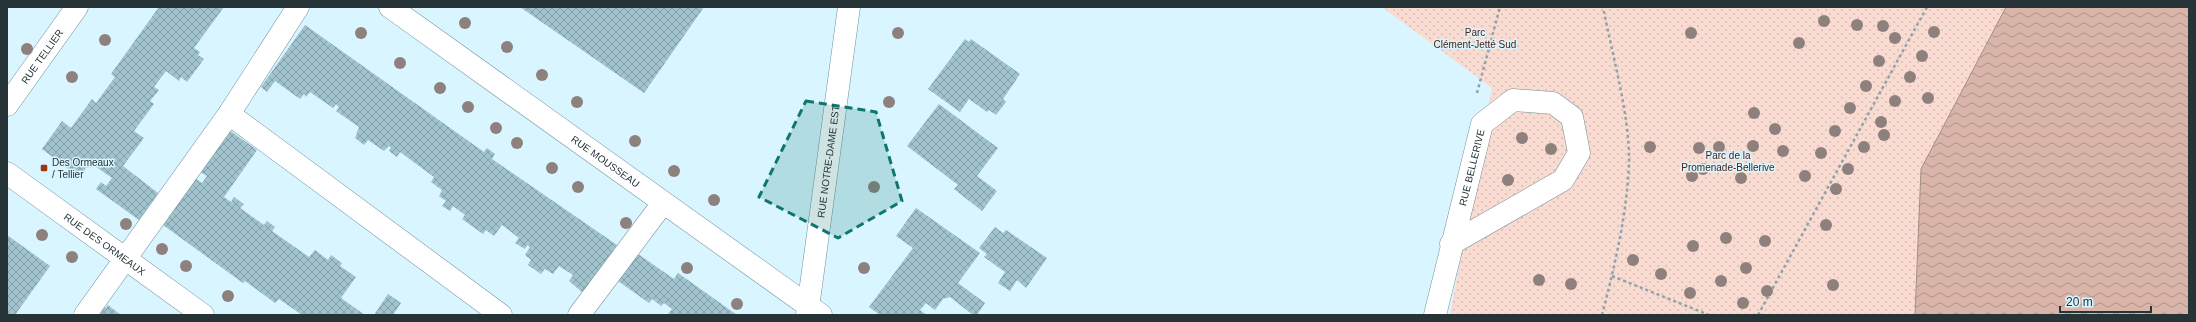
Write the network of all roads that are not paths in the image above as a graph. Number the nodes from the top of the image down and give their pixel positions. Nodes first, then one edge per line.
1 (77, 7) edge
2 (298, 7) edge
3 (390, 7) edge
4 (849, 7) edge
5 (7, 105) edge
6 (229, 114) junction
7 (7, 173) edge
8 (663, 203) junction
9 (1451, 244) junction
10 (125, 258) junction
11 (812, 312) edge
12 (85, 315) edge
13 (203, 315) edge
14 (501, 315) edge
15 (578, 315) edge
16 (1435, 315) edge

1 - 5 street, RUE TELLIER
2 - 6 street
3 - 8 street, RUE MOUSSEAU
4 - 11 street, RUE NOTRE-DAME EST
6 - 10 street
6 - 14 street
7 - 10 street, RUE DES ORMEAUX
8 - 11 street, RUE MOUSSEAU
8 - 15 street
9 - 9 street, RUE BELLERIVE
9 - 16 street, RUE BELLERIVE
10 - 12 street
10 - 13 street, RUE DES ORMEAUX

